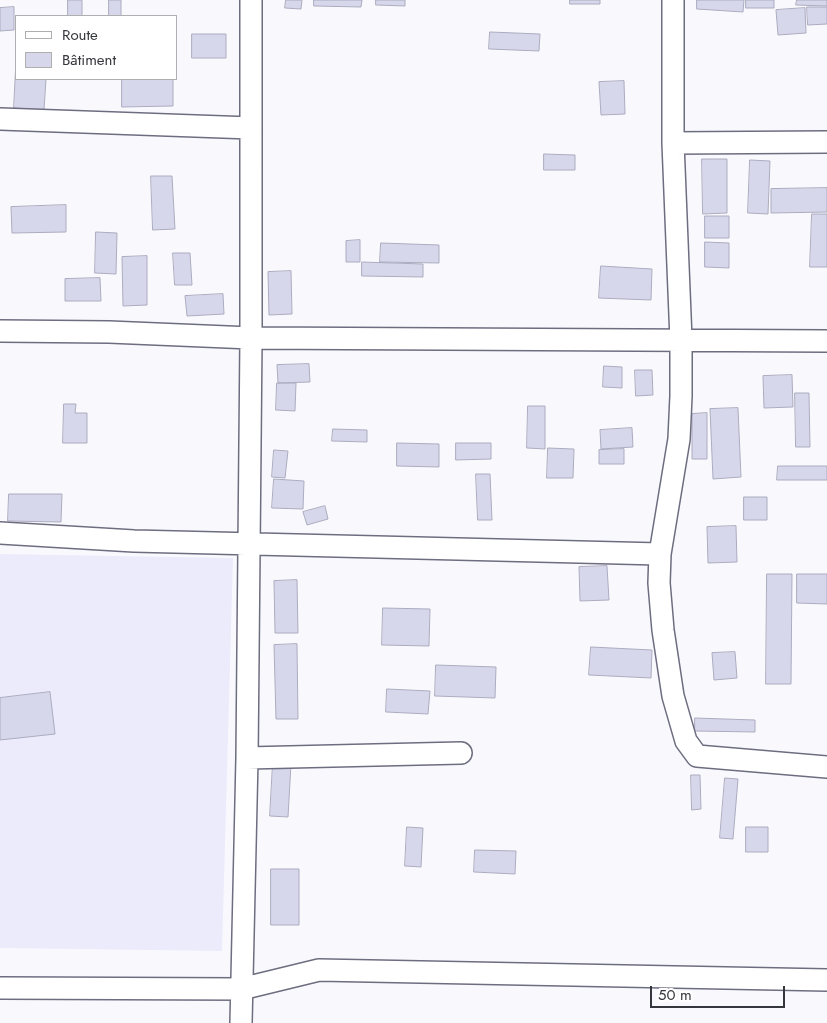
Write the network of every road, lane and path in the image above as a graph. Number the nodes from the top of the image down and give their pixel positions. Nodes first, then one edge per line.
1 (251, 0) edge
2 (673, 0) edge
3 (0, 119) edge
4 (251, 128) junction
5 (827, 142) edge
6 (672, 143) junction
7 (0, 331) edge
8 (251, 338) junction
9 (681, 340) junction
10 (827, 341) edge
11 (0, 533) edge
12 (249, 544) junction
13 (660, 554) junction
14 (461, 753) dead end
15 (247, 758) junction
16 (827, 767) edge
17 (827, 980) edge
18 (0, 988) edge
19 (241, 989) junction
20 (242, 1023) edge

1 - 4 street
2 - 6 street
3 - 4 street
4 - 8 street
5 - 6 street
6 - 9 street
7 - 8 street
8 - 9 street
8 - 12 street
9 - 10 street
9 - 13 street
11 - 12 street
12 - 13 street
12 - 15 street
13 - 16 street
14 - 15 street
15 - 19 street
17 - 19 street
18 - 19 street
19 - 20 street

